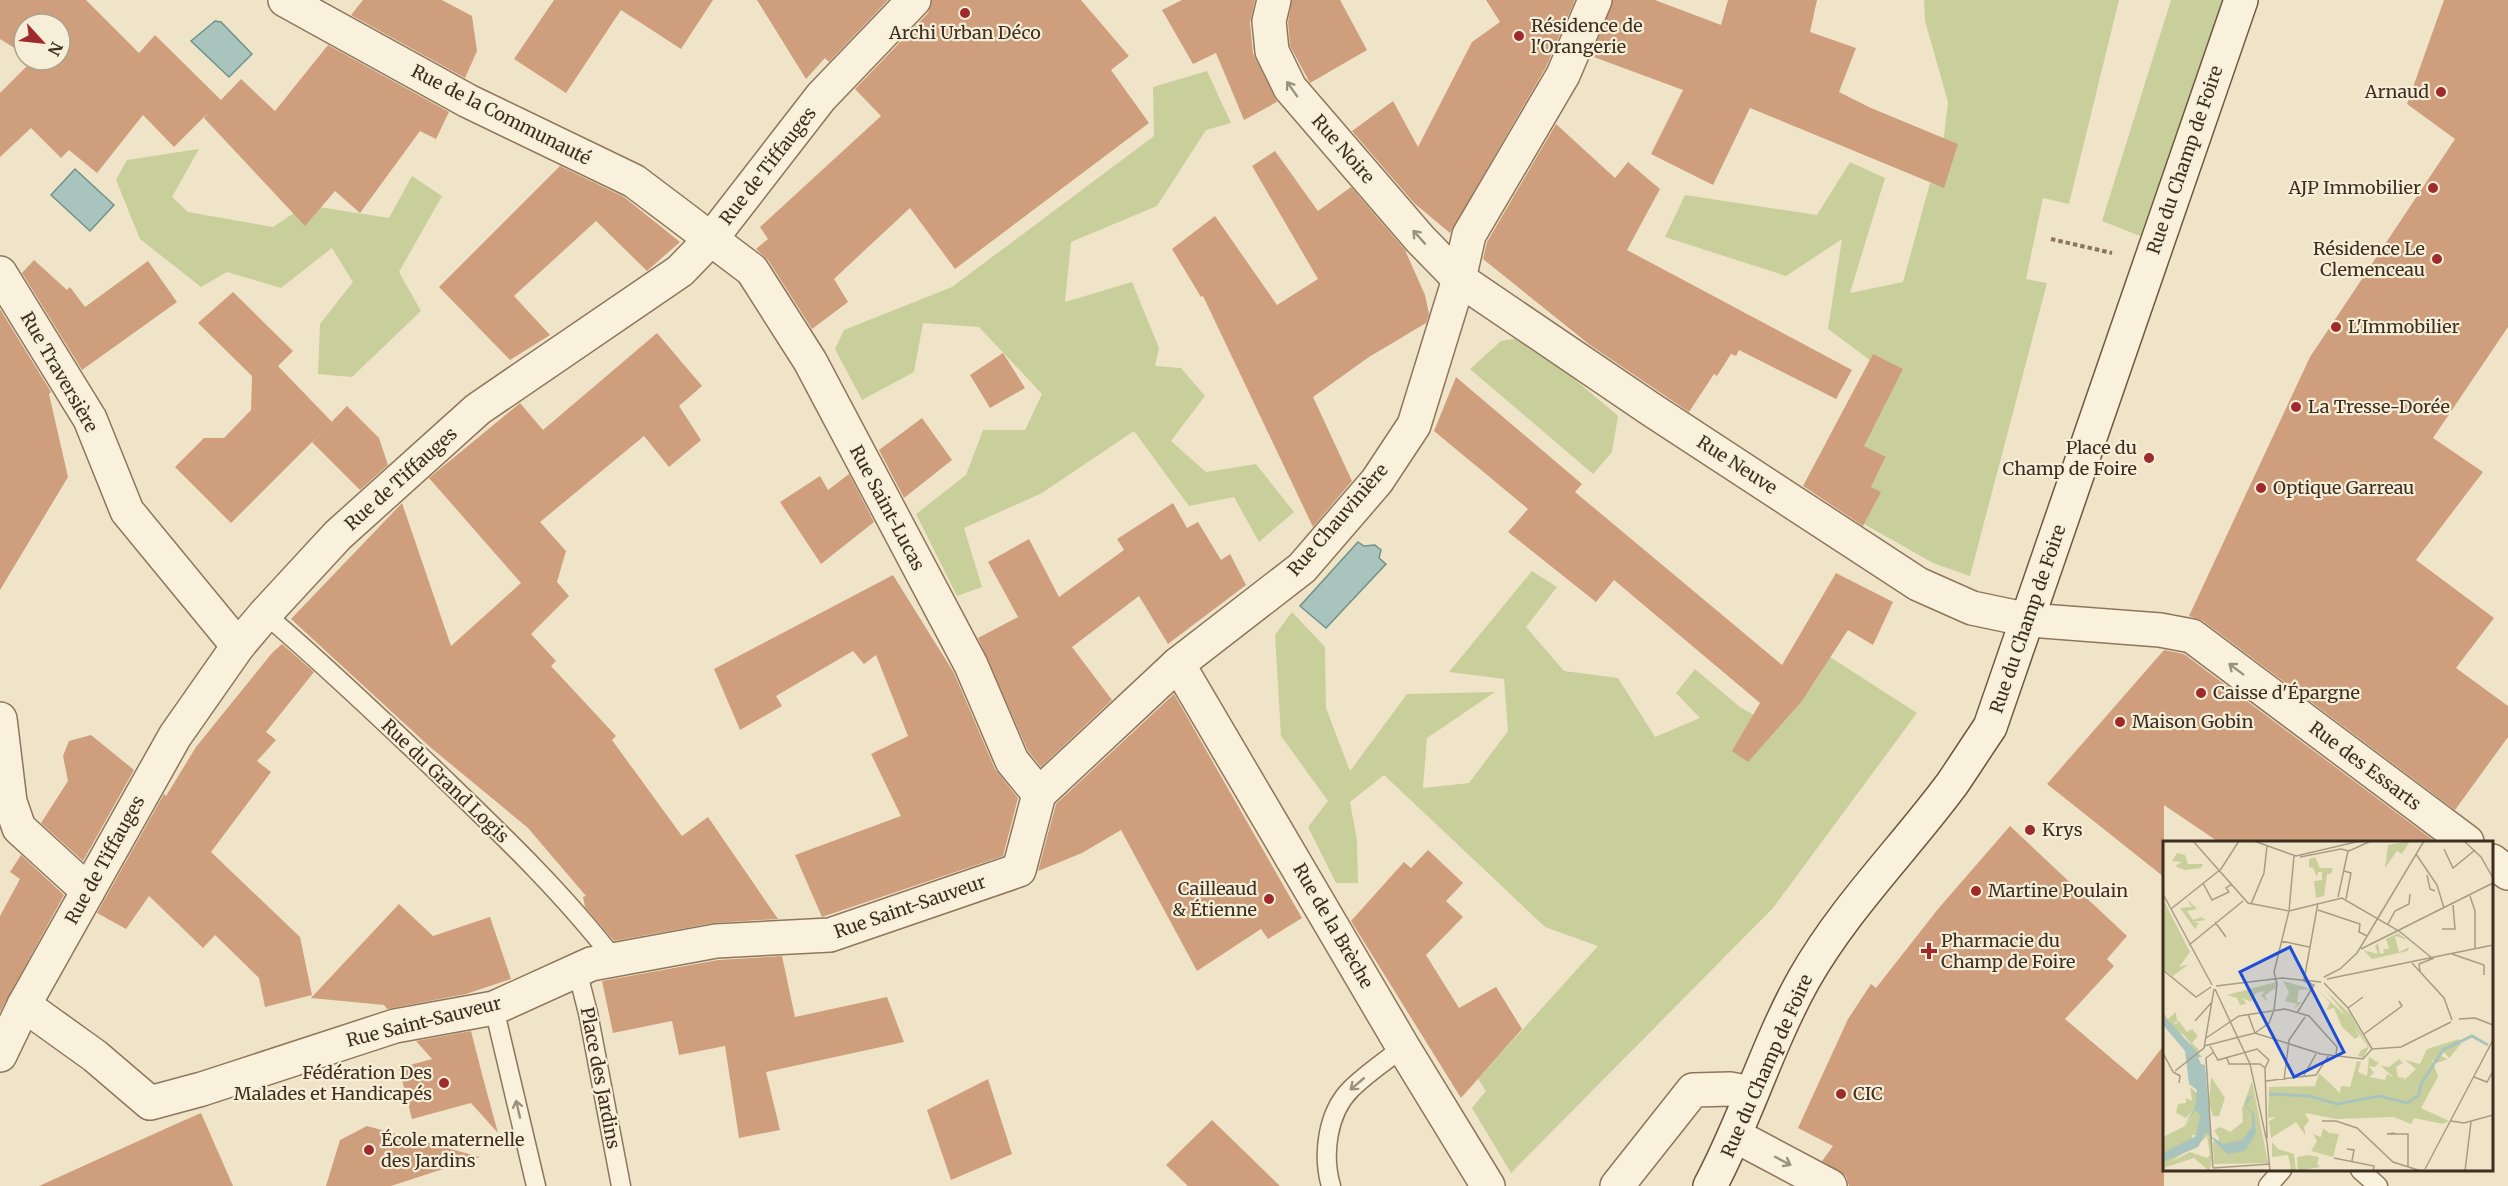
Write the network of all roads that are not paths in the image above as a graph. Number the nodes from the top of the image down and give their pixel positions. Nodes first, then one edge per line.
1 (285, 0) edge
2 (914, 0) edge
3 (1274, 0) edge
4 (1595, 0) edge
5 (2241, 0) edge
6 (711, 239) junction
7 (0, 273) edge
8 (1460, 279) junction
9 (265, 614) junction
10 (2029, 620) junction
11 (238, 646) junction
12 (1178, 664) junction
13 (0, 719) edge
14 (1039, 794) junction
15 (2464, 841) edge
16 (2493, 862) edge
17 (2508, 873) edge
18 (88, 891) junction
19 (614, 959) junction
20 (577, 970) junction
21 (24, 1005) junction
22 (494, 1008) junction
23 (1403, 1047) junction
24 (0, 1055) edge
25 (1752, 1093) junction
26 (1736, 1136) junction
27 (2281, 1171) edge
28 (2361, 1171) edge
29 (536, 1186) edge
30 (621, 1186) edge
31 (1331, 1186) edge
32 (1488, 1186) edge
33 (1617, 1186) edge
34 (1710, 1186) edge
35 (1830, 1186) edge
36 (2268, 1186) edge
37 (2378, 1186) edge

1 - 6 street, Rue de la Communauté
2 - 6 street, Rue de Tiffauges
8 -> 3 street, Rue Noire
4 - 8 street, Rue Chauvinière
5 - 10 street, Rue du Champ de Foire
6 - 9 street, Rue de Tiffauges
6 - 14 street, Rue Saint-Lucas
7 - 11 street, Rue Traversière
8 - 10 street, Rue Neuve
8 - 12 street, Rue Chauvinière
9 - 11 street, Rue de Tiffauges
9 - 19 lane, Rue du Grand Logis
15 -> 10 street, Rue des Essarts
10 - 25 street, Rue du Champ de Foire
11 - 18 street, Rue de Tiffauges
12 - 14 street, Rue Chauvinière
12 - 23 street, Rue de la Brèche
13 - 18 street
14 - 19 street, Rue Saint-Sauveur
16 - 17 street
18 - 21 street, Rue de Tiffauges
19 - 20 street, Rue Saint-Sauveur
20 - 22 street, Rue Saint-Sauveur
20 - 30 lane, Place des Jardins
21 - 22 street, Rue Saint-Sauveur
21 - 24 street, Rue de Tiffauges
29 -> 22 lane
23 -> 31 lane
23 - 32 street, Rue de la Brèche
25 - 26 street, Rue du Champ de Foire
25 - 33 street
26 - 34 street, Rue du Champ de Foire
26 -> 35 street
27 - 36 lane
28 - 37 lane

